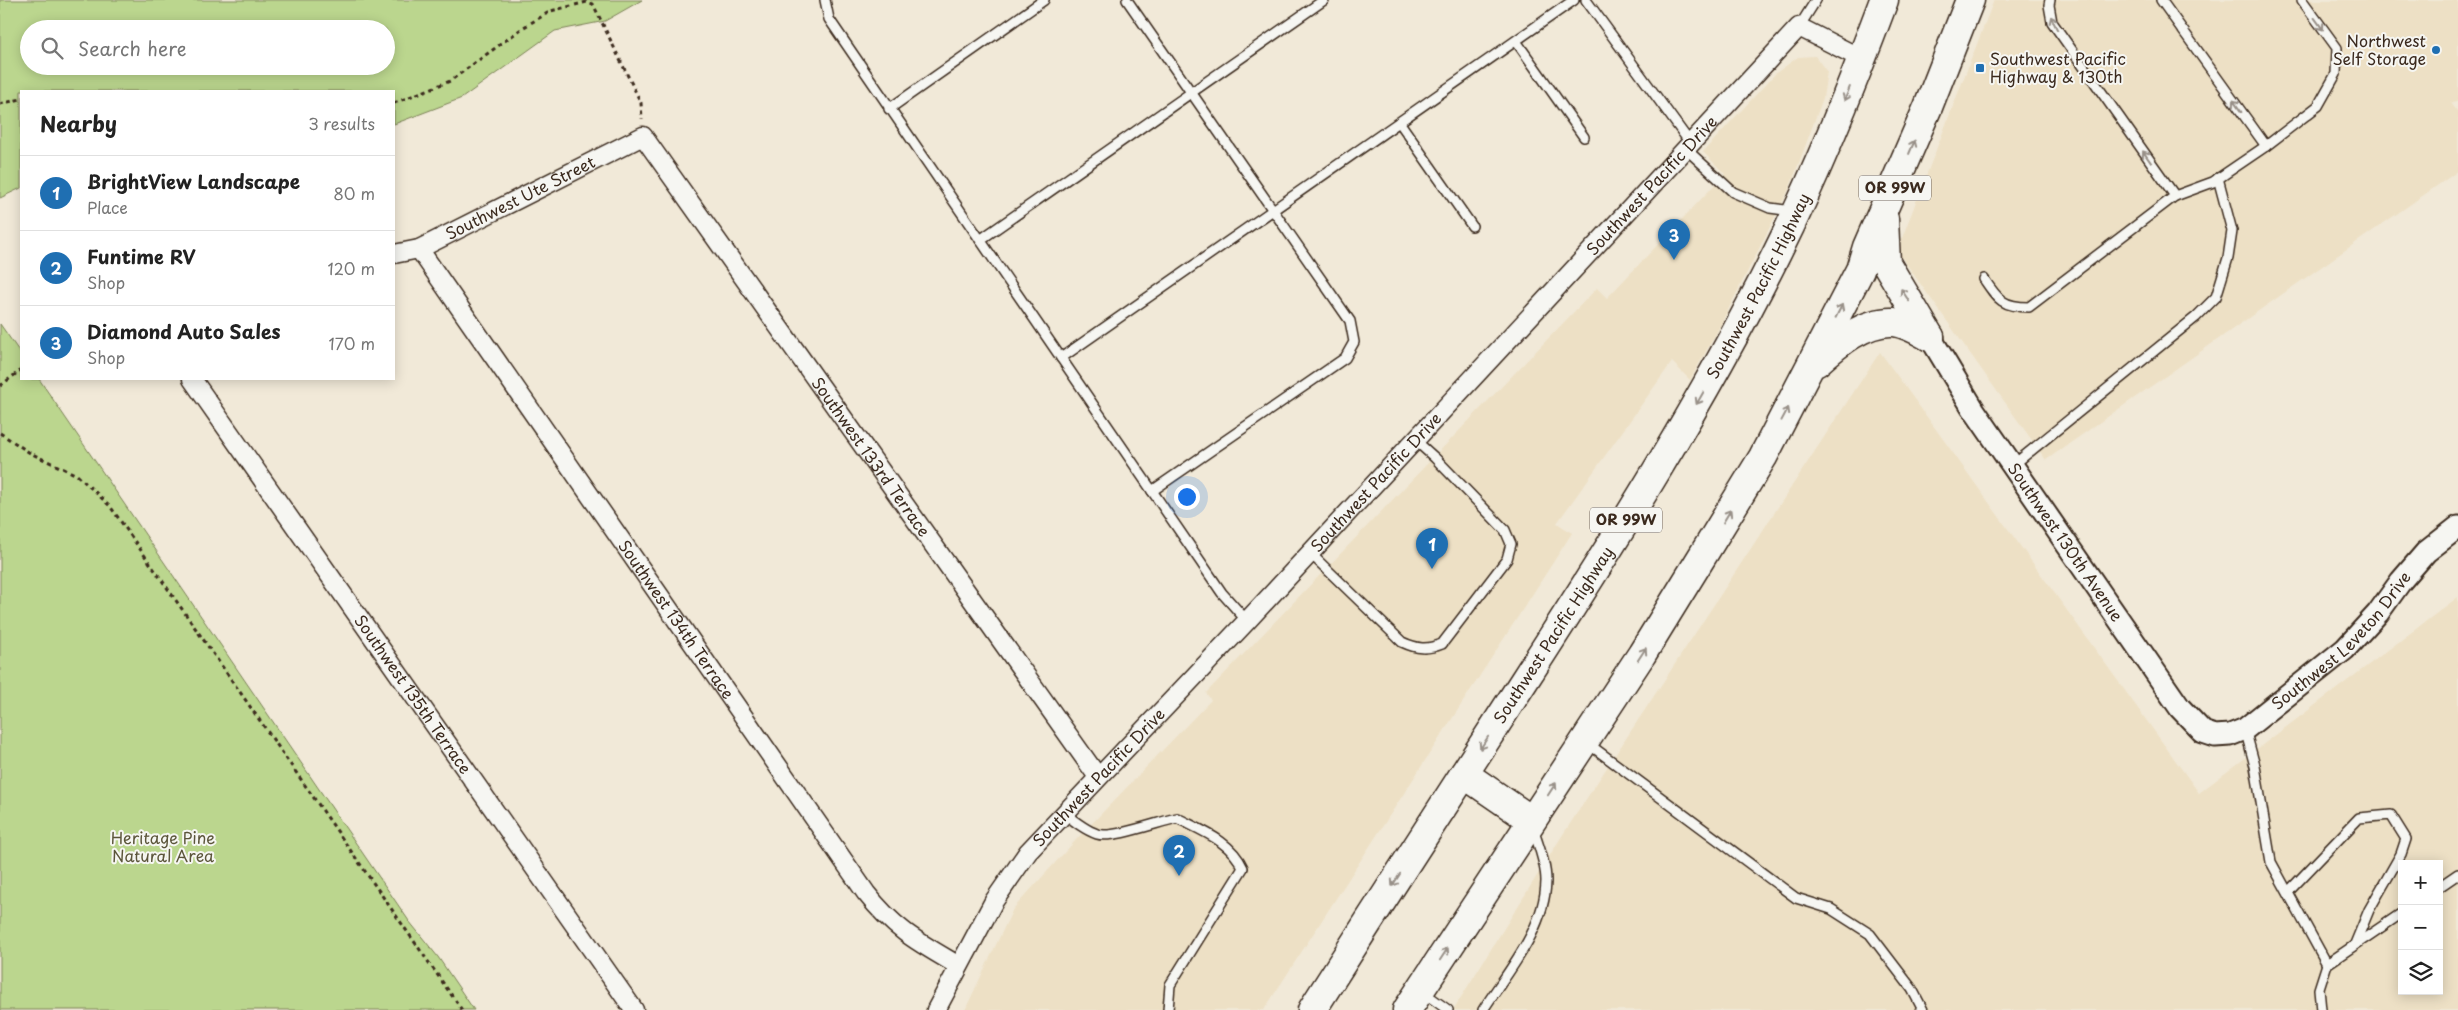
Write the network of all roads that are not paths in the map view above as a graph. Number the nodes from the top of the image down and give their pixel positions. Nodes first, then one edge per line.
1 (825, 0) edge
2 (1044, 0) edge
3 (1127, 0) edge
4 (1324, 0) edge
5 (1574, 0) edge
6 (1586, 0) edge
7 (1816, 0) edge
8 (1884, 0) edge
9 (1970, 0) edge
10 (2050, 0) edge
11 (2160, 0) edge
12 (2302, 0) edge
13 (1799, 27) junction
14 (1516, 41) junction
15 (1862, 59) junction
16 (1191, 92) junction
17 (889, 109) junction
18 (1400, 123) junction
19 (643, 136) joint
20 (1584, 138) dead end
21 (2266, 146) junction
22 (1688, 147) junction
23 (2218, 178) junction
24 (2175, 196) junction
25 (1274, 210) junction
26 (1797, 212) junction
27 (1884, 212) junction
28 (1472, 226) dead end
29 (980, 240) junction
30 (419, 249) junction
31 (395, 254) edge
32 (1984, 280) dead end
33 (1930, 337) junction
34 (1061, 358) junction
35 (1808, 370) junction
36 (193, 380) edge
37 (1415, 440) junction
38 (2012, 466) junction
39 (1152, 491) junction
40 (2458, 527) edge
41 (1310, 553) junction
42 (1247, 621) junction
43 (2245, 729) junction
44 (2215, 736) joint
45 (1583, 741) junction
46 (1464, 774) junction
47 (1098, 777) junction
48 (1064, 813) junction
49 (1531, 820) junction
50 (2458, 874) edge
51 (2443, 884) edge
52 (2288, 892) junction
53 (2398, 916) edge
54 (2355, 945) junction
55 (2327, 964) junction
56 (959, 966) junction
57 (1414, 1000) edge
58 (634, 1010) edge
59 (936, 1010) edge
60 (1168, 1010) edge
61 (1312, 1010) edge
62 (1448, 1010) edge
63 (1483, 1010) edge
64 (1923, 1010) edge
65 (2321, 1010) edge

1 - 17 lane
2 - 17 lane
3 - 16 lane
4 - 16 lane
5 - 14 lane
6 - 22 lane
7 - 13 lane
8 - 15 highway, Southwest Pacific Highway / OR 99W
27 -> 9 highway, OR 99W
24 -> 10 lane
21 -> 11 lane
12 -> 21 lane
13 - 15 street
13 - 22 street, Southwest Pacific Drive
14 - 18 lane
14 - 20 lane
15 -> 26 highway, Southwest Pacific Highway / OR 99W
16 - 25 lane
16 - 29 lane
17 - 29 lane
18 - 25 lane
18 - 28 lane
19 - 30 street, Southwest Ute Street
19 - 47 street, Southwest 133rd Terrace
21 - 23 lane
22 - 26 lane
22 - 37 street, Southwest Pacific Drive
23 - 24 lane
23 - 38 lane
24 - 32 lane
25 - 34 lane
25 - 39 lane
26 -> 46 highway, Southwest Pacific Highway / OR 99W
33 -> 27 highway
35 -> 27 highway, OR 99W
29 - 34 lane
30 - 31 street, Southwest Ute Street
30 - 56 street, Southwest 134th Terrace
33 - 35 highway
33 - 38 street, Southwest 130th Avenue
34 - 39 lane
45 -> 35 highway, OR 99W
36 - 58 street, Southwest 135th Terrace
37 - 41 street, Southwest Pacific Drive
37 - 41 lane
38 - 44 street, Southwest 130th Avenue
39 - 42 lane
40 - 43 street, Southwest Leveton Drive
41 - 42 street, Southwest Pacific Drive
42 - 47 street, Southwest Pacific Drive
43 - 44 street, Southwest Leveton Drive
43 - 52 lane
49 -> 45 highway, OR 99W
45 - 64 lane
46 - 49 highway
46 -> 61 highway, Southwest Pacific Highway / OR 99W
47 - 48 street, Southwest Pacific Drive
48 - 56 street, Southwest Pacific Drive
48 - 60 lane
57 -> 49 highway, OR 99W
49 - 63 lane
50 - 51 lane
52 - 54 lane
52 - 55 lane
53 - 54 lane
54 - 55 lane
55 - 65 lane
56 - 59 street, Southwest Pacific Drive
57 - 62 lane

